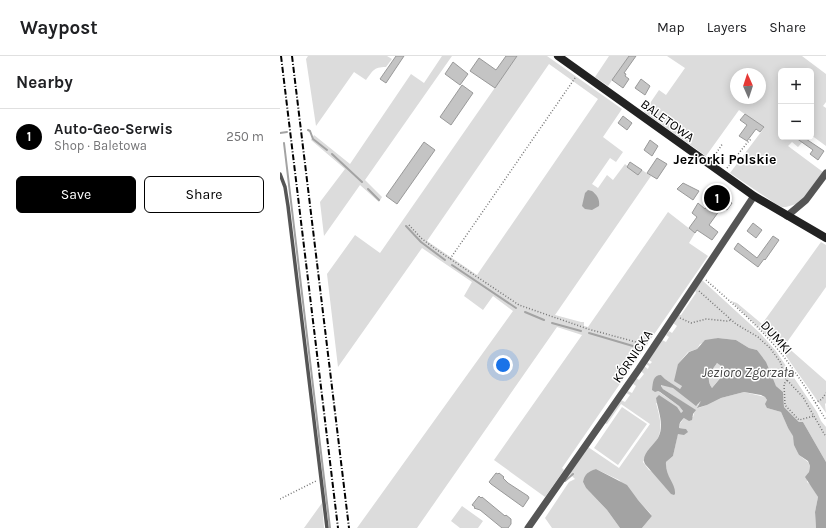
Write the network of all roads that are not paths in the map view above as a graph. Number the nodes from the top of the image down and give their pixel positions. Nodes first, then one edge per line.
1 (558, 56) edge
2 (826, 173) edge
3 (280, 174) edge
4 (754, 196) junction
5 (787, 216) junction
6 (826, 238) edge
7 (327, 528) edge
8 (528, 528) edge

1 - 4 street, BALETOWA
2 - 5 street
3 - 7 lane
4 - 5 street, BALETOWA
4 - 8 street, KÓRNICKA
5 - 6 street, BALETOWA

